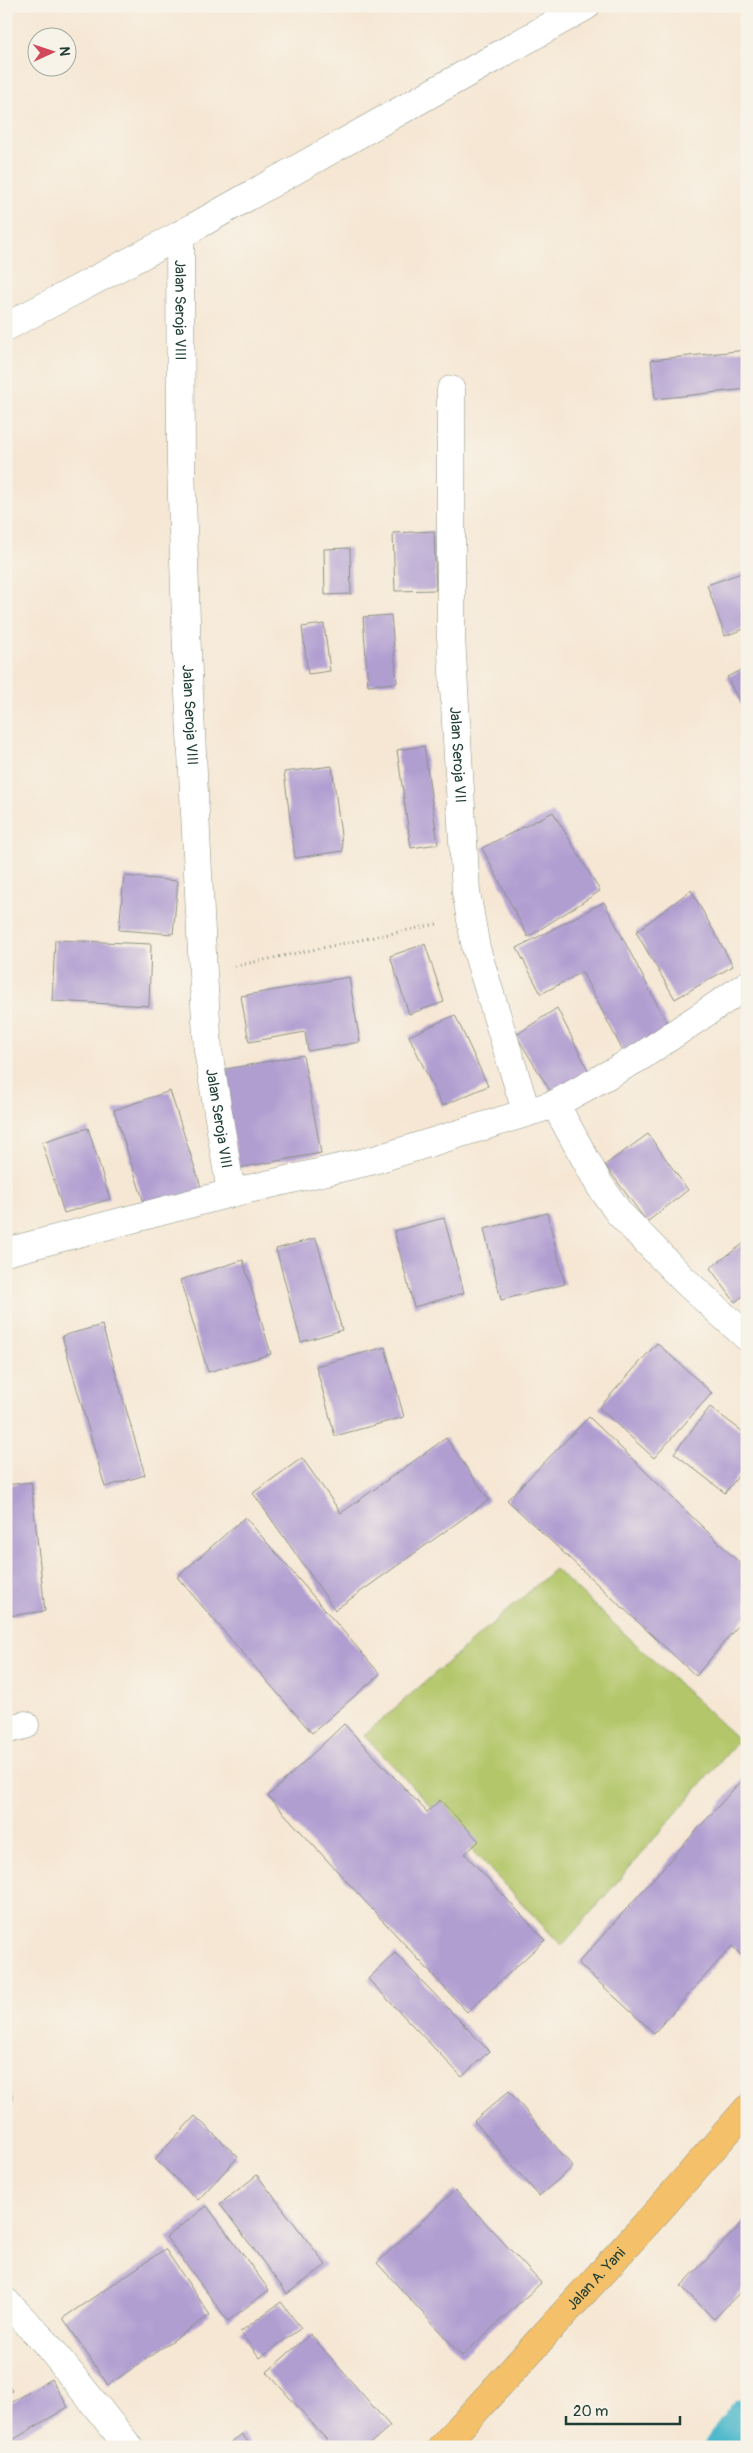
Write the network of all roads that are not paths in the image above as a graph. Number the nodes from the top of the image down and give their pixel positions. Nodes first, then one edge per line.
1 (586, 6) edge
2 (180, 235) junction
3 (6, 327) edge
4 (451, 390) dead end
5 (747, 985) edge
6 (555, 1104) junction
7 (526, 1111) junction
8 (231, 1193) junction
9 (6, 1252) edge
10 (747, 1337) edge
11 (747, 2109) edge
12 (6, 2302) edge
13 (129, 2447) edge
14 (442, 2447) edge

1 - 2 street
2 - 3 street
2 - 8 street, Jalan Seroja VIII
4 - 7 street, Jalan Seroja VII
5 - 6 street
6 - 7 street
6 - 10 street
7 - 8 street
8 - 9 street
11 - 14 highway, Jalan A. Yani
12 - 13 street

